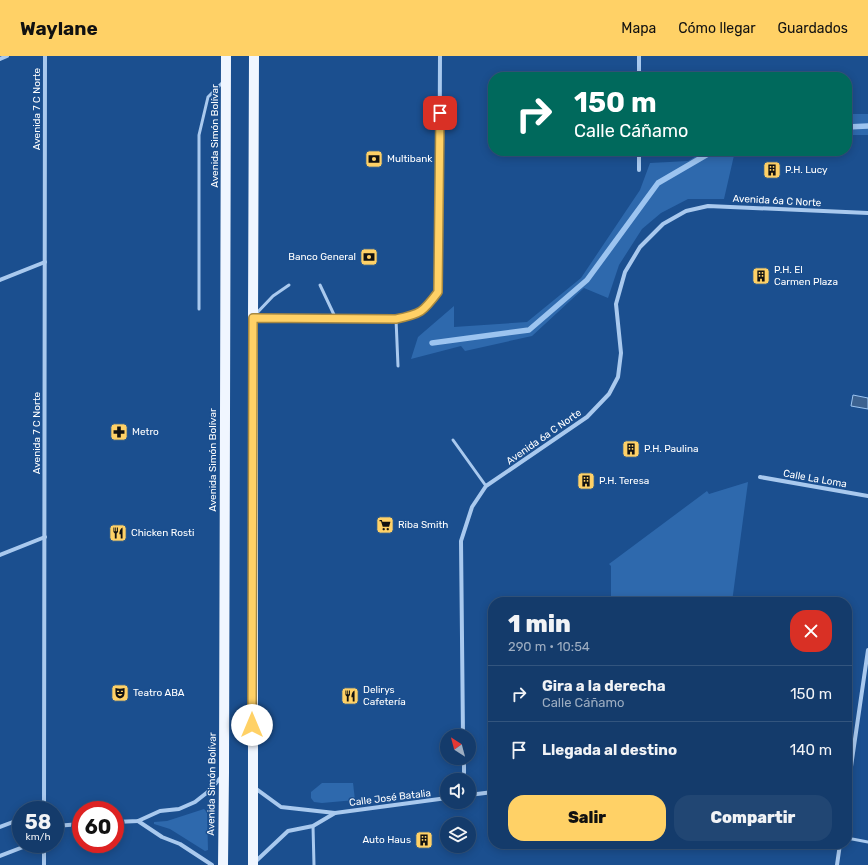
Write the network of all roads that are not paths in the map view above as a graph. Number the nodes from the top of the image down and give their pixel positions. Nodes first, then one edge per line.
1 (7, 56) edge
2 (45, 56) edge
3 (226, 56) edge
4 (254, 56) edge
5 (440, 56) edge
6 (638, 56) edge
7 (0, 59) edge
8 (639, 72) edge
9 (227, 78) junction
10 (639, 156) edge
11 (639, 170) dead end
12 (868, 213) edge
13 (45, 262) junction
14 (0, 280) edge
15 (320, 284) dead end
16 (289, 285) dead end
17 (199, 309) dead end
18 (253, 318) junction
19 (336, 319) junction
20 (396, 319) junction
21 (398, 366) dead end
22 (453, 440) dead end
23 (760, 477) dead end
24 (486, 486) junction
25 (868, 496) edge
26 (45, 537) junction
27 (0, 555) edge
28 (868, 650) edge
29 (463, 729) edge
30 (854, 746) joint
31 (852, 760) edge
32 (224, 773) junction
33 (253, 787) junction
34 (488, 793) edge
35 (476, 795) edge
36 (440, 799) edge
37 (44, 801) edge
38 (334, 813) junction
39 (138, 821) junction
40 (124, 822) edge
41 (12, 823) edge
42 (313, 826) junction
43 (0, 827) edge
44 (852, 839) edge
45 (868, 842) edge
46 (839, 849) edge
47 (12, 851) edge
48 (44, 853) edge
49 (0, 856) edge
50 (253, 864) edge
51 (44, 865) edge
52 (212, 865) edge
53 (223, 865) edge
54 (314, 865) edge
55 (837, 865) edge

1 - 7 street
2 - 13 street, Avenida 7 C Norte
3 - 9 main road, Avenida Simón Bolívar
4 - 18 main road
5 - 20 street
6 - 8 street
9 - 17 lane
9 - 32 main road, Avenida Simón Bolívar
10 - 11 street
12 - 24 street, Avenida 6a C Norte
13 - 14 street
13 - 26 street, Avenida 7 C Norte
15 - 19 lane
16 - 18 lane
18 - 19 street
18 - 33 main road
19 - 20 street
20 - 21 lane
22 - 24 lane
23 - 25 street, Calle La Loma
24 - 29 street, Avenida 6a C Norte
26 - 27 street
26 - 37 street, Avenida 7 C Norte
28 - 30 street
30 - 31 street
32 - 39 street
32 - 53 main road, Avenida Simón Bolívar
33 - 38 street, Calle José Batalia
33 - 50 main road
34 - 35 street
36 - 38 street, Calle José Batalia
38 - 42 street, Calle José Batalia
39 - 40 street
39 - 52 street
41 - 43 street
42 - 50 street, Calle José Batalia
42 - 54 lane
44 - 45 lane
46 - 55 street
47 - 49 street
48 - 51 street

